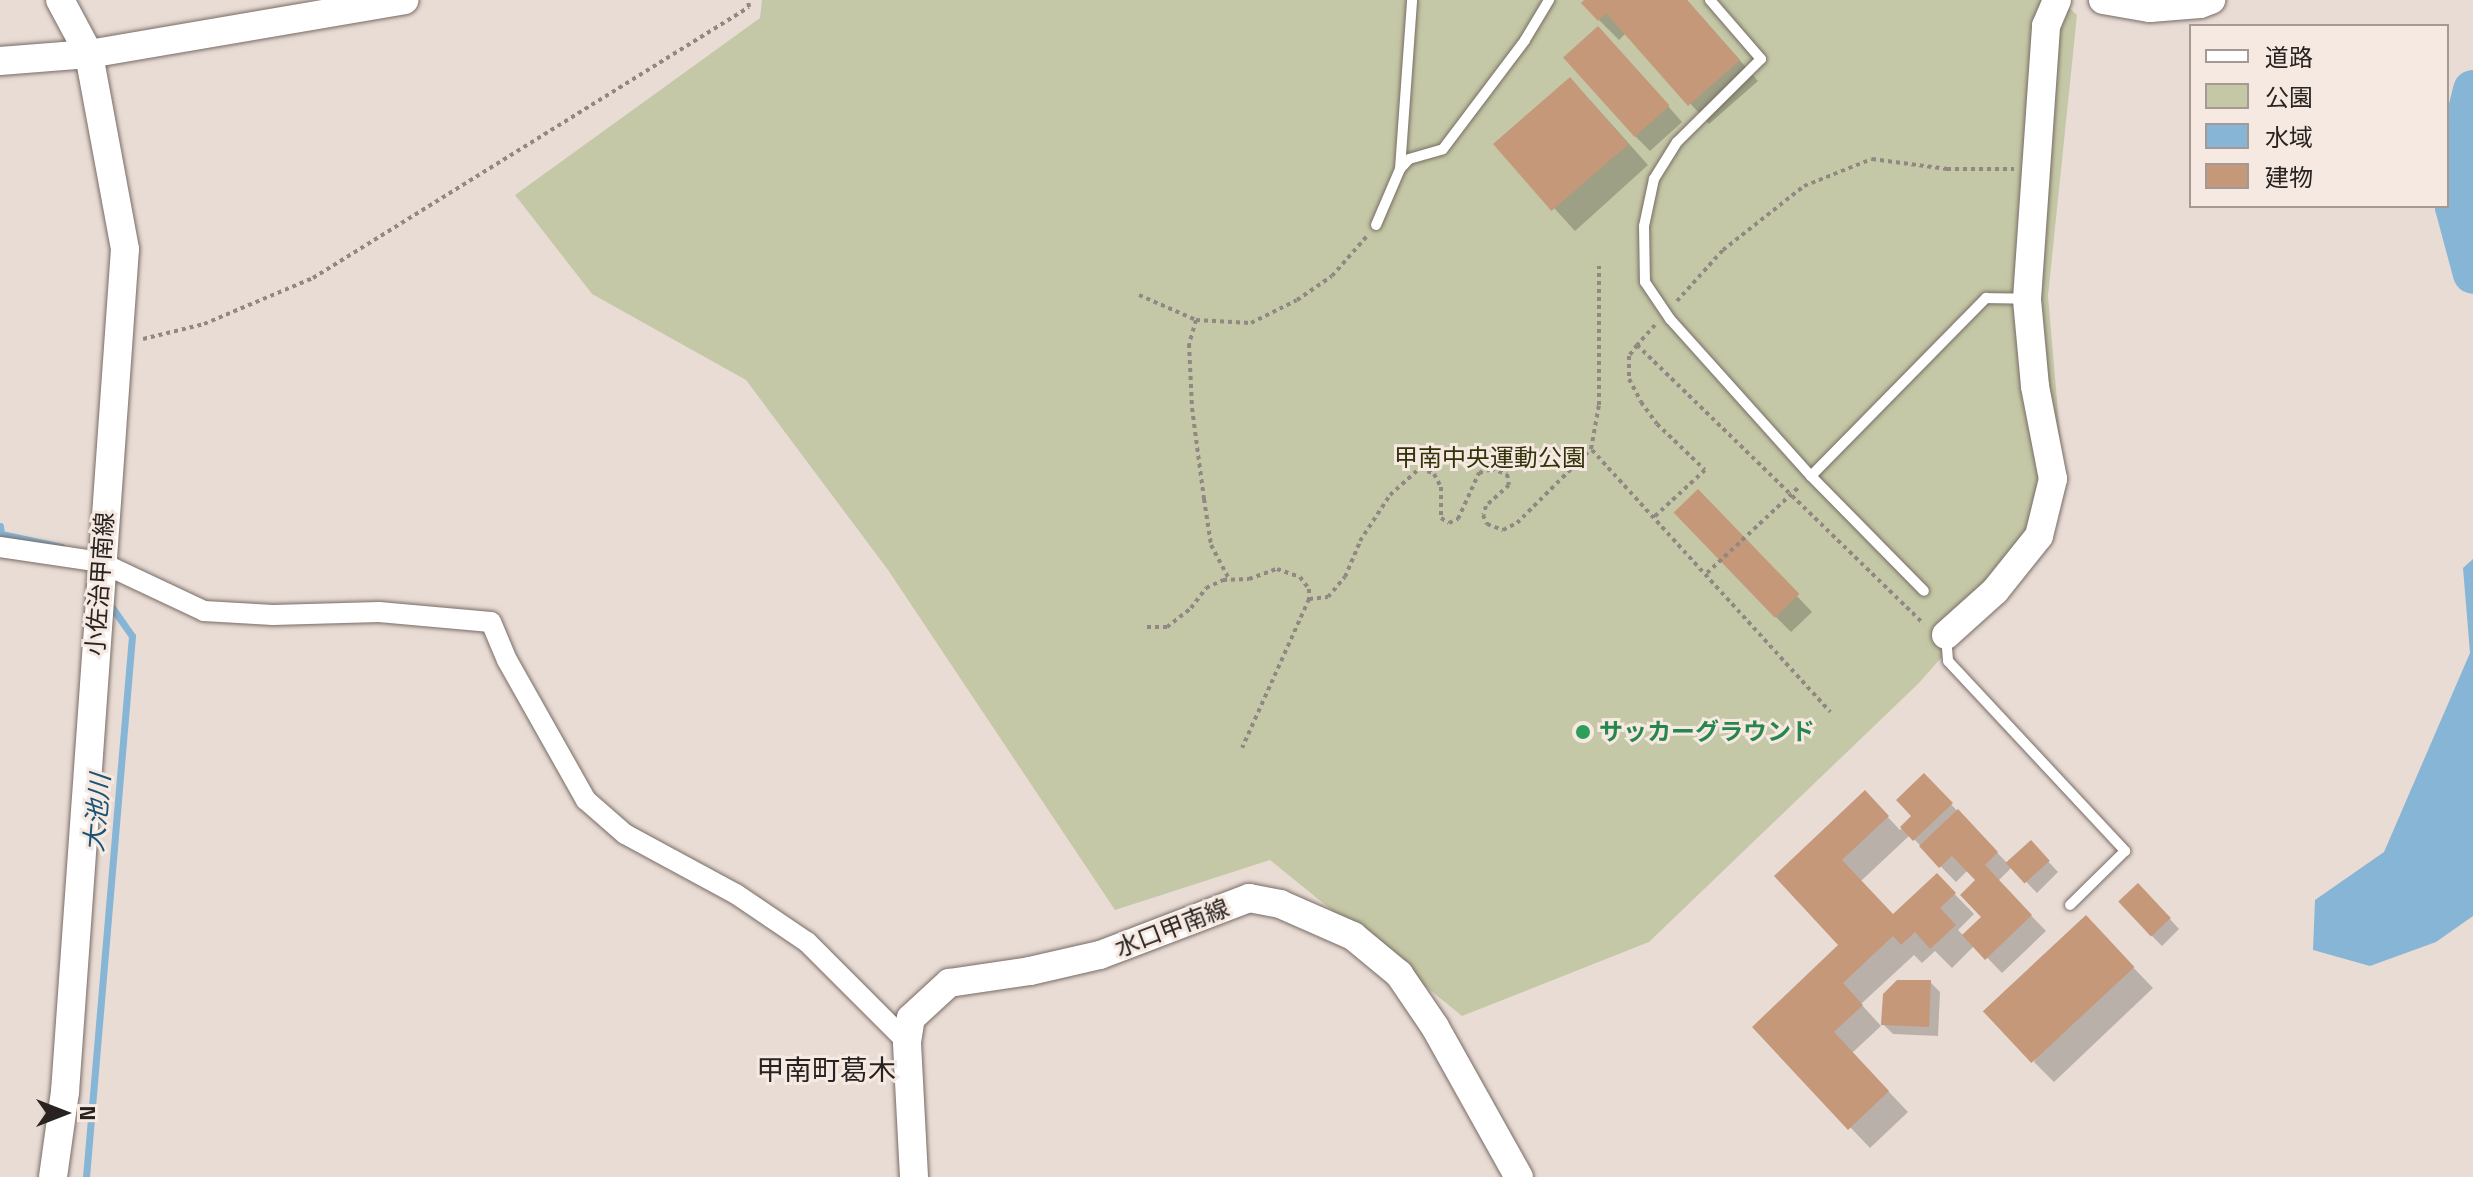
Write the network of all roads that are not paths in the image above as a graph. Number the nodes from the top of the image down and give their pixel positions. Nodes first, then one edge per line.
1 (60, 0) edge
2 (404, 0) edge
3 (1412, 0) edge
4 (1549, 0) edge
5 (1710, 0) edge
6 (2057, 0) edge
7 (2103, 0) edge
8 (2211, 0) edge
9 (89, 54) junction
10 (0, 61) edge
11 (1400, 169) junction
12 (1376, 225) road end
13 (2027, 299) junction
14 (1811, 476) junction
15 (0, 547) edge
16 (100, 562) junction
17 (1924, 591) dead end
18 (1939, 634) joint
19 (2070, 905) dead end
20 (907, 1042) junction
21 (53, 1177) edge
22 (914, 1177) edge
23 (1519, 1177) edge

1 - 9 main road, 小佐治甲南線
2 - 9 main road
3 - 11 lane
4 - 11 lane
5 - 14 lane
6 - 13 main road
7 - 8 main road
9 - 10 main road
9 - 16 main road, 小佐治甲南線
11 - 12 lane
13 - 14 lane
13 - 18 main road
14 - 17 lane
15 - 16 street
16 - 20 street
16 - 21 main road, 小佐治甲南線
18 - 19 lane
20 - 22 main road, 水口甲南線
20 - 23 main road, 水口甲南線

